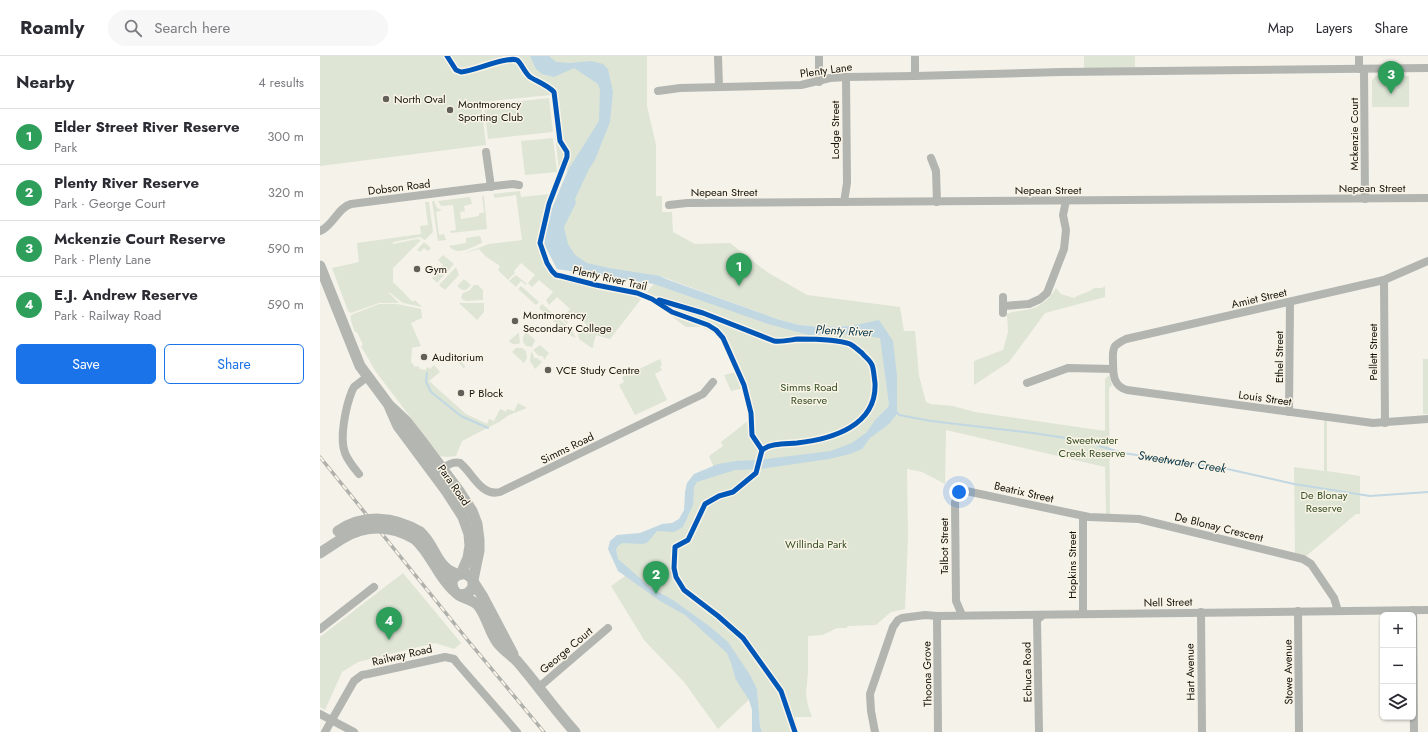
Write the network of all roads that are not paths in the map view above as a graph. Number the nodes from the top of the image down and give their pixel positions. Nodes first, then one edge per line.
1 (718, 56) edge
2 (819, 56) edge
3 (915, 56) edge
4 (1359, 56) edge
5 (1428, 68) edge
6 (1362, 69) junction
7 (916, 76) junction
8 (846, 77) junction
9 (819, 82) junction
10 (719, 87) junction
11 (658, 91) dead end
12 (486, 152) dead end
13 (931, 158) dead end
14 (520, 185) dead end
15 (491, 187) junction
16 (1428, 198) edge
17 (1365, 199) junction
18 (1066, 201) junction
19 (847, 202) junction
20 (937, 202) junction
21 (669, 205) dead end
22 (320, 231) edge
23 (1428, 261) edge
24 (320, 266) edge
25 (1384, 280) junction
26 (1290, 302) junction
27 (1004, 305) dead end
28 (1113, 369) junction
29 (367, 377) junction
30 (713, 382) dead end
31 (1027, 383) dead end
32 (1289, 412) junction
33 (1428, 419) edge
34 (1385, 423) junction
35 (439, 472) junction
36 (359, 474) dead end
37 (961, 493) joint
38 (1083, 516) junction
39 (341, 534) junction
40 (417, 536) junction
41 (320, 545) edge
42 (320, 553) edge
43 (460, 574) junction
44 (473, 581) junction
45 (374, 587) dead end
46 (456, 592) junction
47 (956, 601) junction
48 (1413, 610) junction
49 (1428, 610) edge
50 (1298, 611) junction
51 (1335, 611) junction
52 (1201, 612) junction
53 (1083, 614) junction
54 (962, 615) junction
55 (1043, 615) junction
56 (937, 616) junction
57 (950, 616) junction
58 (608, 628) dead end
59 (320, 629) edge
60 (516, 660) junction
61 (538, 688) junction
62 (320, 714) edge
63 (331, 720) junction
64 (325, 732) edge
65 (354, 732) edge
66 (517, 732) edge
67 (574, 732) edge
68 (875, 732) edge
69 (938, 732) edge
70 (1039, 732) edge
71 (1202, 732) edge
72 (1299, 732) edge
73 (1414, 732) edge

1 - 10 street
2 - 9 street
3 - 7 street
4 - 6 street, Mckenzie Court
5 - 6 street, Plenty Lane
6 - 7 street, Plenty Lane
6 - 17 street, Mckenzie Court
7 - 8 street, Plenty Lane
8 - 9 street, Plenty Lane
8 - 19 street, Lodge Street
9 - 10 street, Plenty Lane
10 - 11 street, Plenty Lane
12 - 15 street
13 - 20 street
14 - 15 street, Dobson Road
15 - 22 street, Dobson Road
16 - 17 street, Nepean Street
17 - 18 street, Nepean Street
18 - 20 street, Nepean Street
18 - 27 street
19 - 20 street, Nepean Street
19 - 21 street, Nepean Street
23 - 25 street, Amiet Street
24 - 29 main road, Para Road
25 - 26 street, Amiet Street
25 - 34 street, Pellett Street
26 - 28 street, Amiet Street
26 - 32 street, Ethel Street
28 - 31 street
28 - 32 street, Louis Street
29 - 35 main road, Para Road
29 - 36 street
30 - 35 street, Simms Road
32 - 34 street, Louis Street
33 - 34 street, Louis Street
35 - 43 main road, Para Road
35 - 44 main road, Para Road
37 - 38 street, Beatrix Street
37 - 47 street, Talbot Street
38 - 51 street, De Blonay Crescent
38 - 53 street, Hopkins Street
39 - 40 main road, bridge
39 - 41 main road
39 - 42 main road
40 - 43 main road
40 - 46 main road
43 - 44 main road
43 - 46 main road
44 - 46 main road
44 - 60 main road
45 - 59 street
46 - 60 main road
47 - 54 street, Talbot Street
47 - 57 street, Talbot Street
48 - 49 street, Nell Street
48 - 51 street, Nell Street
48 - 73 street
50 - 51 street, Nell Street
50 - 52 street, Nell Street
50 - 72 street, Stowe Avenue
52 - 53 street, Nell Street
52 - 71 street, Hart Avenue
53 - 55 street, Nell Street
54 - 55 street, Nell Street
54 - 57 street, Nell Street
55 - 70 street, Echuca Road
56 - 57 street, Nell Street
56 - 68 street, Nell Street
56 - 69 street, Thoona Grove
58 - 61 street, George Court
60 - 61 main road
61 - 67 main road
62 - 63 street
63 - 64 street, Railway Road
63 - 65 street
63 - 66 street, Railway Road

